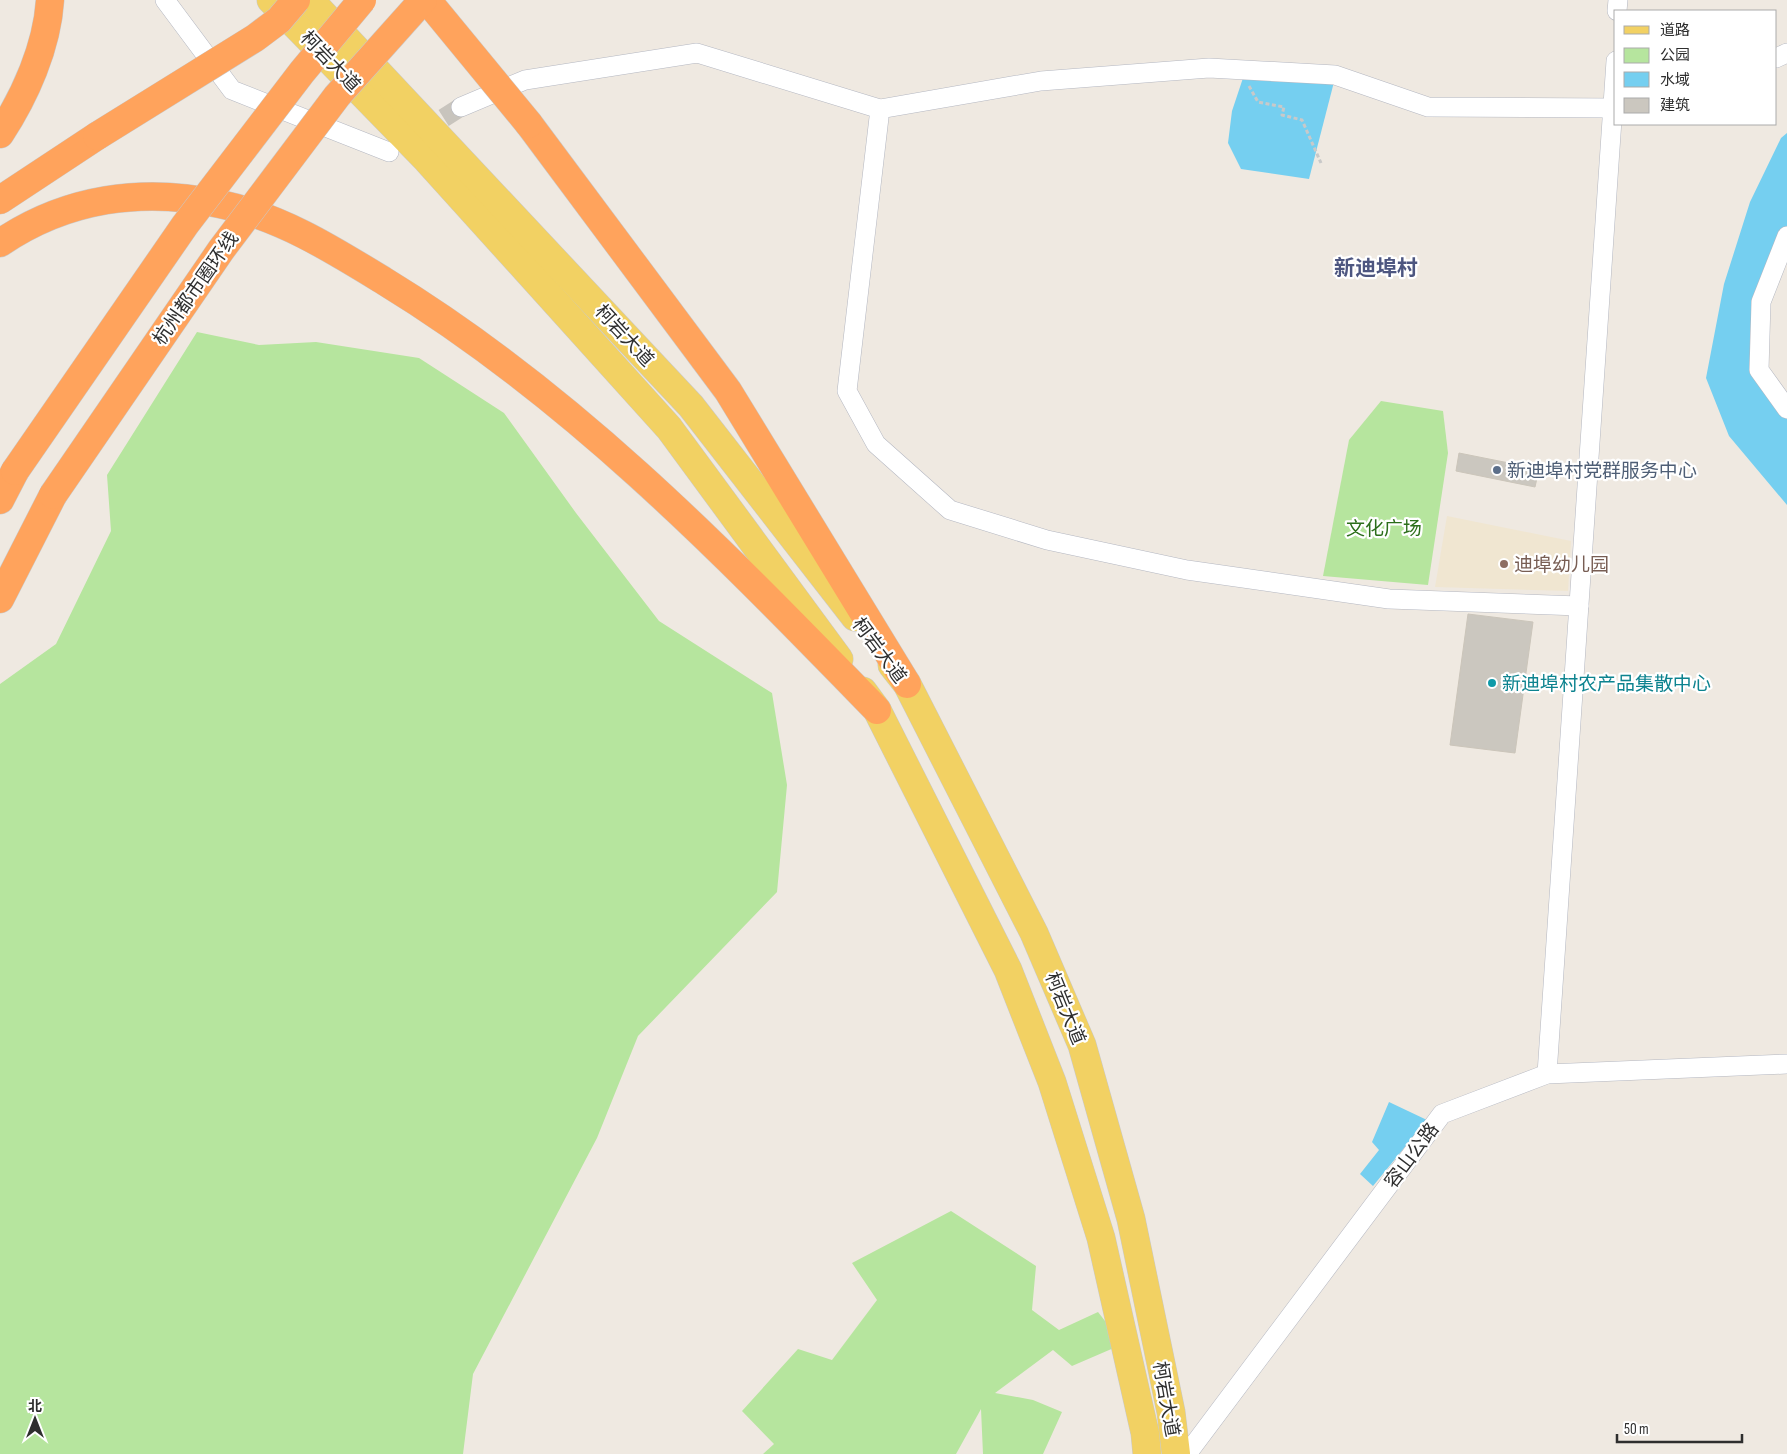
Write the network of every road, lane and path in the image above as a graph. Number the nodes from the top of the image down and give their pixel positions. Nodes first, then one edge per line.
1 (50, 0) edge
2 (165, 0) edge
3 (272, 0) edge
4 (296, 0) edge
5 (310, 0) edge
6 (362, 0) edge
7 (423, 0) edge
8 (427, 0) edge
9 (1239, 68) junction
10 (461, 107) tunnel mouth
11 (1614, 108) edge
12 (880, 109) junction
13 (1614, 122) edge
14 (0, 134) edge
15 (389, 152) dead end
16 (1321, 163) dead end
17 (0, 200) edge
18 (1787, 236) edge
19 (0, 243) edge
20 (1787, 409) edge
21 (0, 500) edge
22 (0, 599) edge
23 (1579, 606) junction
24 (907, 684) junction
25 (877, 710) junction
26 (1787, 1064) edge
27 (1547, 1074) junction
28 (1146, 1444) edge
29 (1176, 1454) edge
30 (1187, 1454) edge

1 - 14 highway
2 - 15 street
3 - 25 main road, 柯岩大道
4 - 17 highway, bridge
5 - 24 main road, 柯岩大道
6 - 21 highway, bridge
7 - 22 highway, 杭州都市圈环线, bridge
8 - 24 highway, bridge
9 - 11 street
9 - 12 street
9 - 16 path
10 - 12 street
12 - 23 street
13 - 23 street
18 - 20 street
19 - 25 highway
23 - 27 street
24 - 29 main road, 柯岩大道
25 - 28 main road, 柯岩大道
26 - 27 street, 容山公路
27 - 30 street, 容山公路

